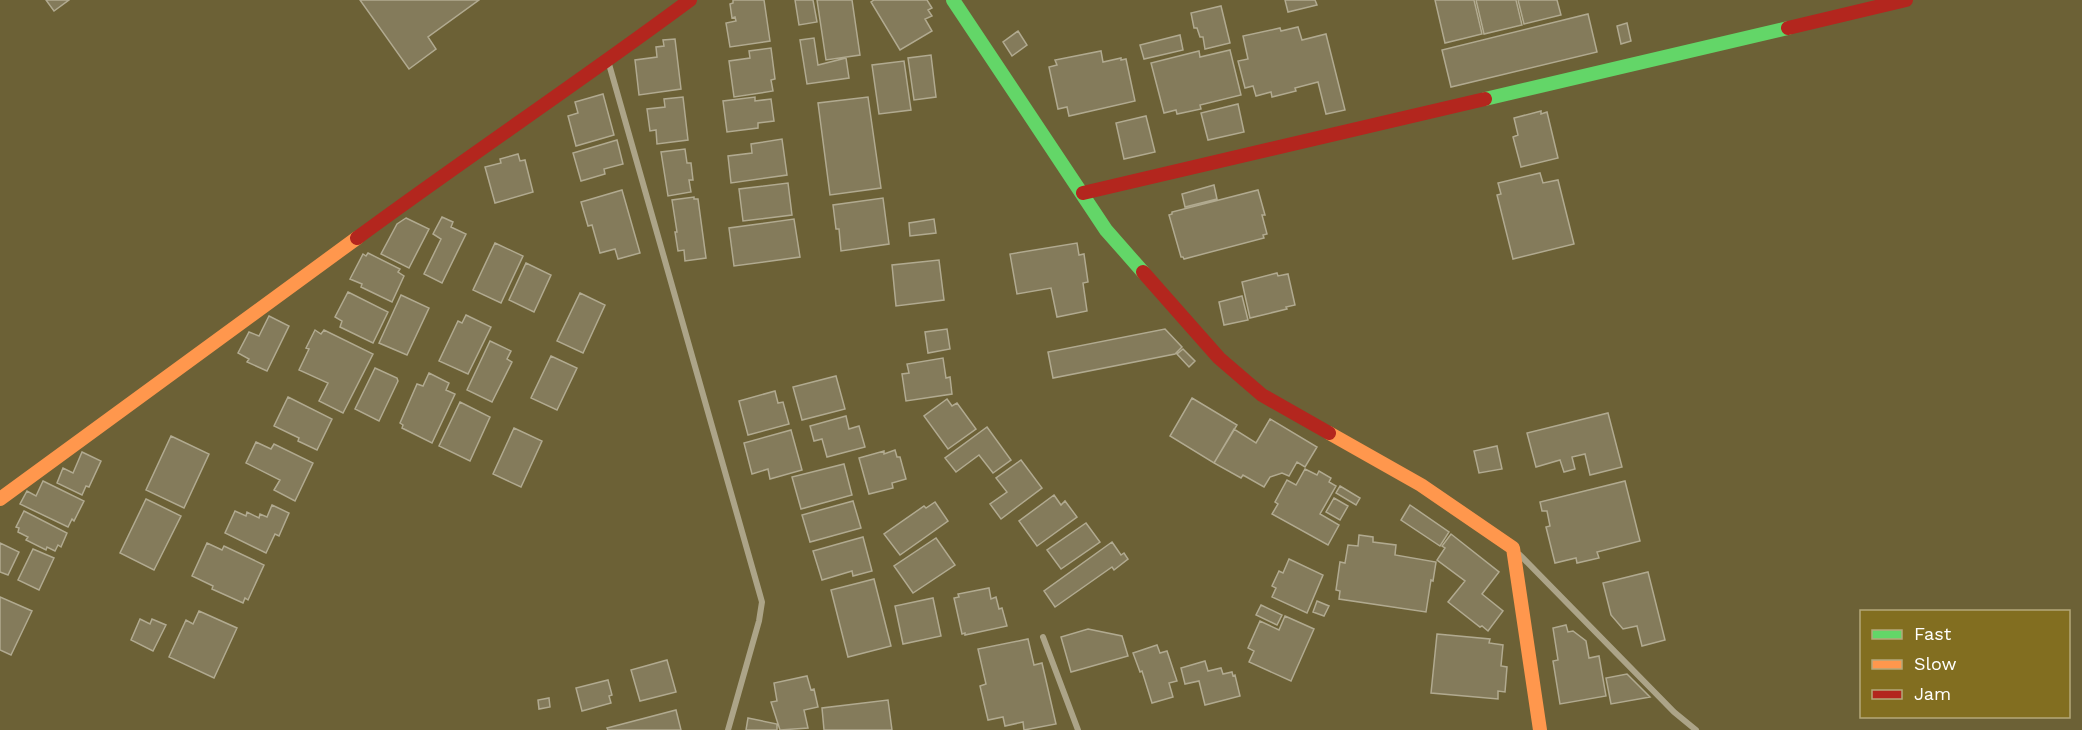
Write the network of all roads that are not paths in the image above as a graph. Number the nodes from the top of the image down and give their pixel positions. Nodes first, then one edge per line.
1 (690, 0) edge
2 (953, 0) edge
3 (1906, 0) edge
4 (608, 61) junction
5 (1083, 193) junction
6 (0, 499) edge
7 (1513, 548) junction
8 (1044, 637) dead end
9 (728, 730) edge
10 (1078, 730) edge
11 (1540, 730) edge
12 (1696, 730) edge

1 - 4 street
2 - 5 street
3 - 5 street
4 - 6 street
4 - 9 street
5 - 7 street
7 - 11 street
7 - 12 street
8 - 10 street

